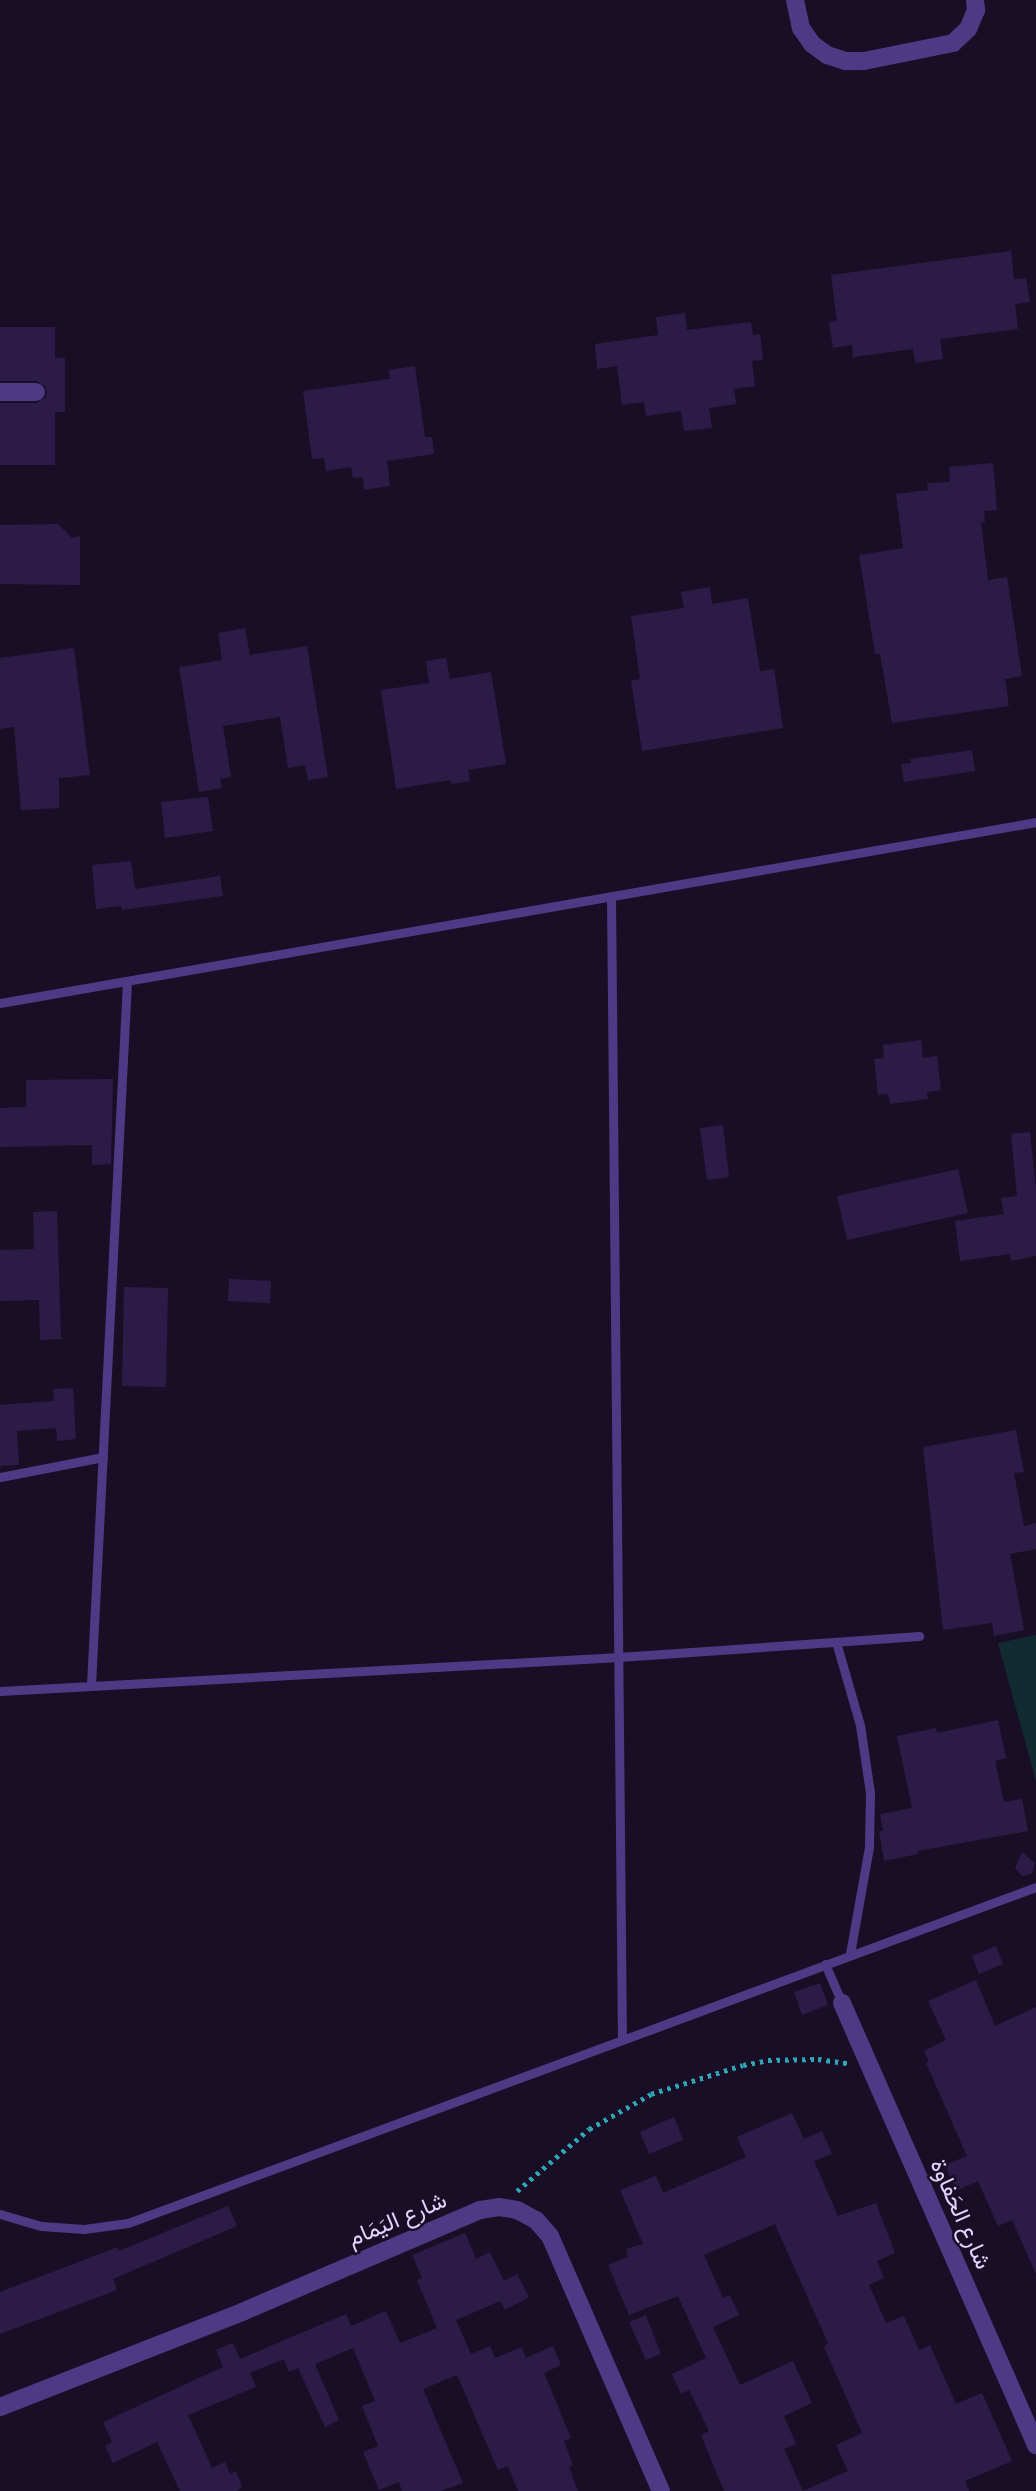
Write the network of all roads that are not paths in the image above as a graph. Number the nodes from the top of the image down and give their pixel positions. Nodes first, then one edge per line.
1 (794, 0) edge
2 (975, 0) edge
3 (0, 392) edge
4 (36, 392) dead end
5 (1036, 822) edge
6 (611, 897) junction
7 (127, 982) junction
8 (0, 1003) edge
9 (103, 1457) junction
10 (0, 1477) edge
11 (919, 1636) dead end
12 (836, 1642) junction
13 (619, 1657) junction
14 (91, 1685) junction
15 (0, 1691) edge
16 (1036, 1888) edge
17 (850, 1954) junction
18 (825, 1964) junction
19 (842, 2003) joint
20 (622, 2040) junction
21 (0, 2214) edge
22 (0, 2407) edge
23 (1036, 2445) edge
24 (661, 2491) edge

1 - 2 street
3 - 4 street
5 - 6 lane
6 - 7 lane
6 - 13 lane
7 - 8 lane
7 - 9 lane
9 - 10 lane
9 - 14 lane
11 - 12 lane
12 - 13 lane
12 - 17 lane
13 - 14 lane
13 - 20 lane
14 - 15 lane
16 - 17 lane
17 - 18 lane
18 - 19 lane
18 - 20 lane
19 - 23 street, شارع الحَفاوة
20 - 21 lane
22 - 24 street, شارع اليَمَام

